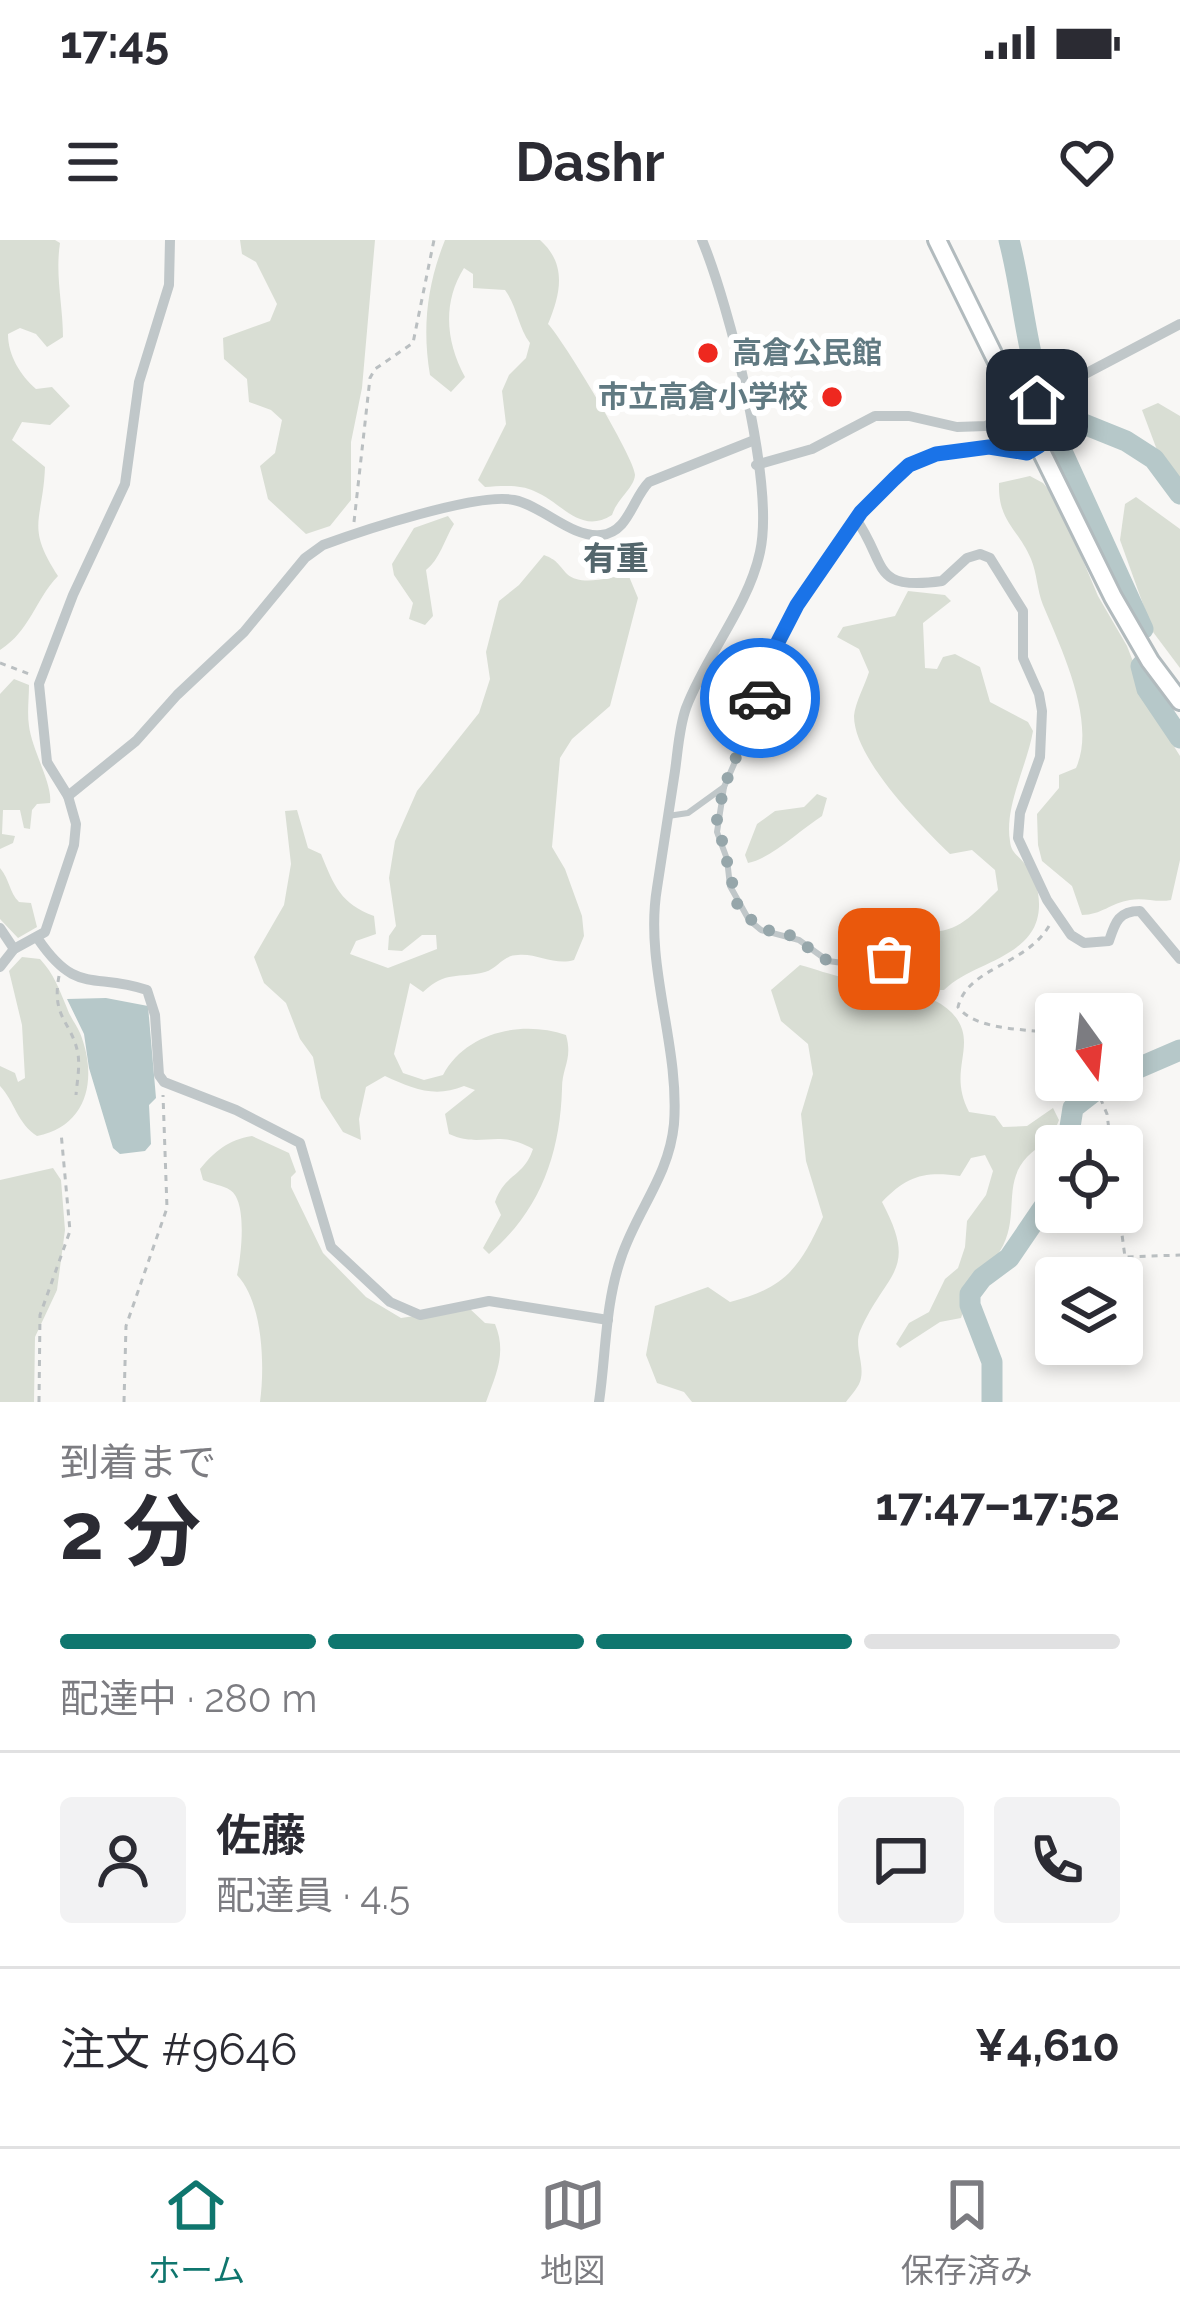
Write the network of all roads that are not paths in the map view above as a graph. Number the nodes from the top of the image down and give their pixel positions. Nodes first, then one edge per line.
1 (170, 240) edge
2 (702, 240) edge
3 (937, 240) edge
4 (1180, 324) edge
5 (1020, 410) junction
6 (752, 441) junction
7 (1039, 446) junction
8 (757, 465) junction
9 (856, 519) junction
10 (1180, 701) edge
11 (724, 787) junction
12 (68, 796) junction
13 (668, 816) junction
14 (0, 928) edge
15 (904, 935) dead end
16 (38, 939) junction
17 (14, 949) junction
18 (1180, 959) edge
19 (0, 967) edge
20 (608, 1321) junction
21 (599, 1402) edge

1 - 12 street
2 - 6 street
3 - 5 main road
4 - 5 street
5 - 7 main road
5 - 8 street
6 - 8 street
6 - 12 street
7 - 9 lane
7 - 10 main road
8 - 13 street
9 - 11 lane
9 - 18 street
11 - 13 lane
11 - 15 lane
12 - 16 street
13 - 20 street
14 - 17 street
16 - 17 street
16 - 20 street
17 - 19 street
20 - 21 street

